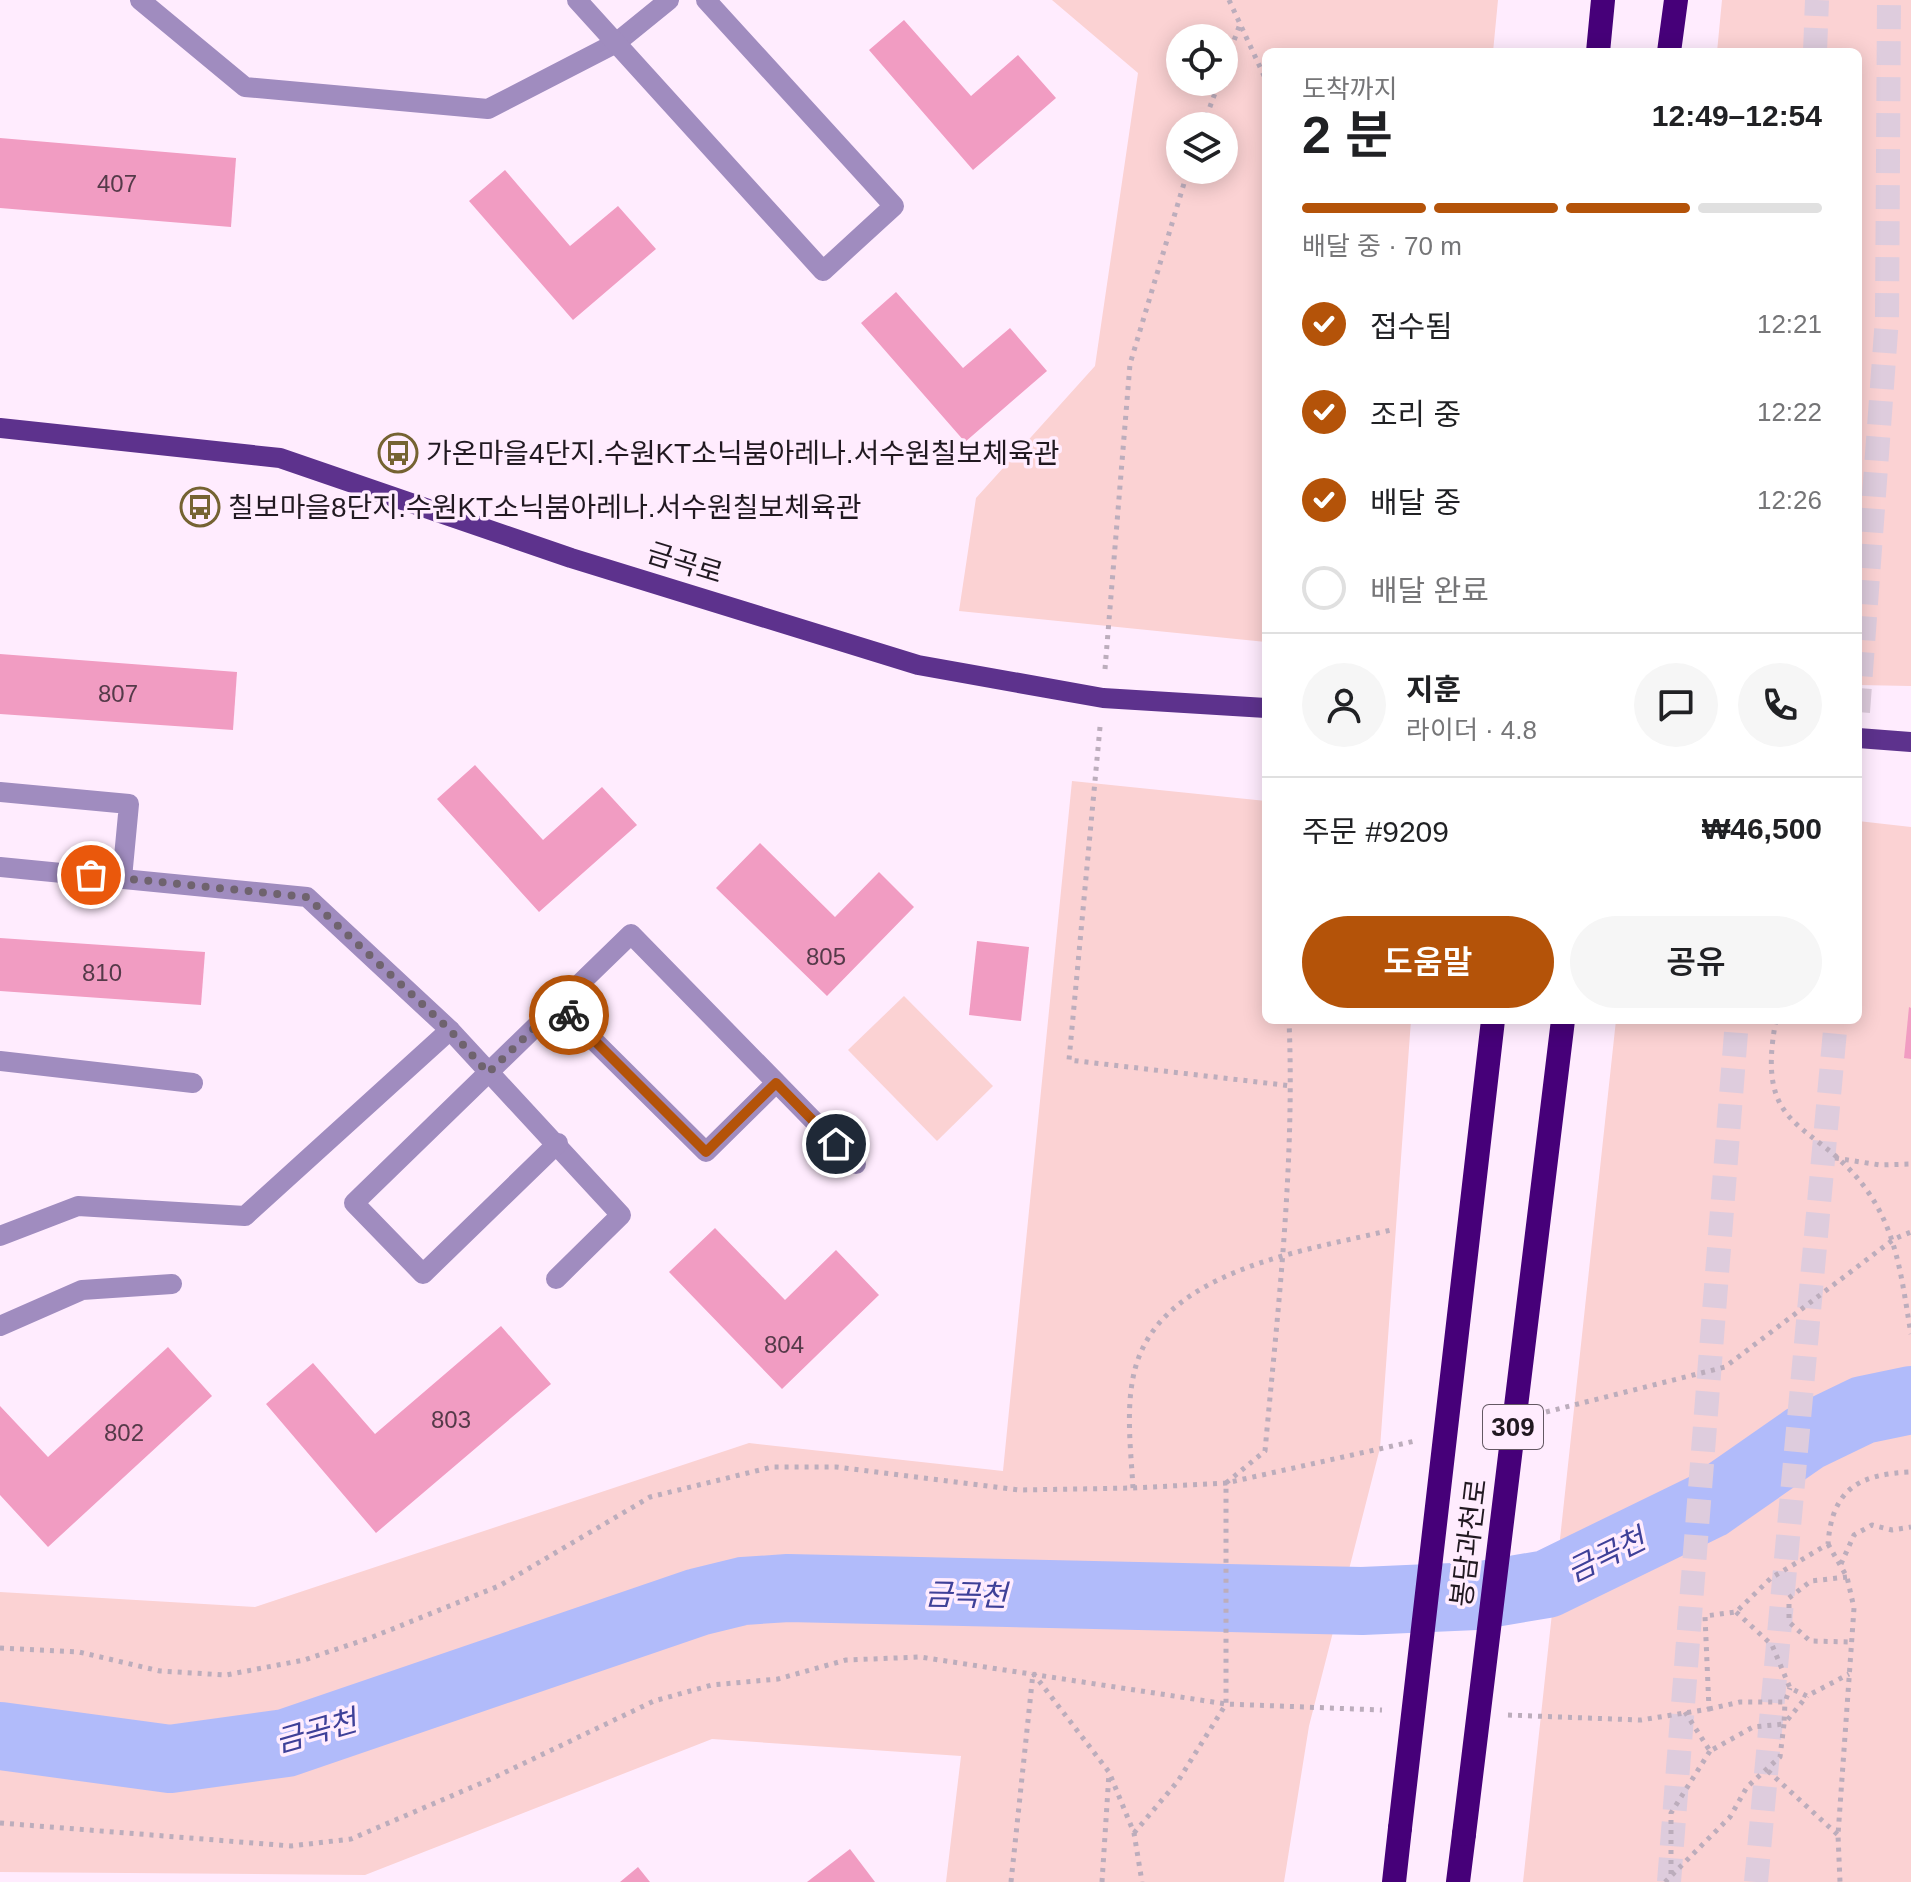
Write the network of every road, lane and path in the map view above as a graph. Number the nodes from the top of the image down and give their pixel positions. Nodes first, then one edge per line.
1 (140, 0) edge
2 (577, 0) edge
3 (669, 0) edge
4 (706, 0) edge
5 (1229, 0) edge
6 (1603, 0) edge
7 (1676, 0) edge
8 (1240, 23) junction
9 (1238, 29) edge
10 (616, 43) junction
11 (1598, 48) edge
12 (1670, 48) edge
13 (1262, 71) edge
14 (1184, 184) edge
15 (0, 428) edge
16 (1103, 698) junction
17 (1262, 708) edge
18 (1862, 738) edge
19 (1911, 742) edge
20 (0, 792) edge
21 (0, 867) edge
22 (122, 878) junction
23 (558, 1005) junction
24 (1289, 1024) edge
25 (1493, 1024) edge
26 (1563, 1024) edge
27 (1775, 1024) edge
28 (450, 1030) junction
29 (0, 1061) edge
30 (488, 1073) junction
31 (193, 1083) dead end
32 (776, 1083) junction
33 (1292, 1086) junction
34 (558, 1143) junction
35 (1834, 1158) junction
36 (856, 1164) dead end
37 (1911, 1164) edge
38 (1395, 1229) dead end
39 (1911, 1232) edge
40 (0, 1236) edge
41 (1894, 1239) junction
42 (1283, 1257) junction
43 (556, 1279) dead end
44 (172, 1284) dead end
45 (0, 1326) edge
46 (1911, 1334) edge
47 (1534, 1415) dead end
48 (1426, 1439) dead end
49 (1911, 1472) edge
50 (1226, 1483) junction
51 (1133, 1488) junction
52 (1911, 1527) edge
53 (1828, 1544) junction
54 (1841, 1565) junction
55 (1847, 1577) junction
56 (1736, 1612) junction
57 (1851, 1642) junction
58 (0, 1648) edge
59 (1033, 1672) junction
60 (1849, 1674) junction
61 (1790, 1688) junction
62 (1807, 1696) junction
63 (1785, 1702) junction
64 (1226, 1704) junction
65 (1709, 1709) junction
66 (1385, 1710) dead end
67 (1685, 1712) junction
68 (1497, 1714) dead end
69 (1784, 1724) junction
70 (1710, 1751) junction
71 (1768, 1771) junction
72 (1109, 1772) junction
73 (0, 1823) edge
74 (1134, 1833) junction
75 (1838, 1835) junction
76 (1671, 1874) junction
77 (1011, 1882) edge
78 (1102, 1882) edge
79 (1142, 1882) edge
80 (1394, 1882) edge
81 (1458, 1882) edge
82 (1665, 1882) edge
83 (1840, 1882) edge

1 - 10 lane
2 - 10 lane
3 - 10 lane
4 - 10 lane
5 - 8 path
6 - 11 highway
7 - 12 highway
8 - 9 path
8 - 13 path
14 - 16 path
15 - 16 main road, 금곡로
16 - 17 main road, 금곡로
16 - 33 path
18 - 19 main road
20 - 22 lane
21 - 22 lane
22 - 28 lane
23 - 30 lane
23 - 32 lane
23 - 32 lane
24 - 33 path
25 - 80 highway, 봉담과천로 / 309, bridge
26 - 81 highway, 봉담과천로 / 309, bridge
27 - 35 path
28 - 30 lane
28 - 40 lane
29 - 31 lane
30 - 34 lane
30 - 34 lane
32 - 36 lane
33 - 42 path
34 - 43 lane
35 - 37 path
35 - 41 path
38 - 42 path
39 - 41 path
41 - 46 path
41 - 47 path
42 - 50 path
42 - 51 path
44 - 45 lane
48 - 50 path
49 - 53 path
50 - 51 path
50 - 64 path
51 - 58 path
52 - 54 path
53 - 54 path
53 - 56 path
54 - 55 path
55 - 57 path
55 - 57 path
56 - 61 path
56 - 65 path
57 - 60 path
59 - 64 path
59 - 72 path
59 - 73 path
59 - 77 path
60 - 62 path
60 - 75 path
61 - 62 path
61 - 63 path
62 - 69 path
63 - 65 path
63 - 69 path
64 - 66 path
64 - 74 path
65 - 67 path
67 - 68 path
67 - 70 path
69 - 70 path
69 - 71 path
70 - 76 path
71 - 75 path
71 - 76 path
72 - 74 path
72 - 78 path
74 - 79 path
75 - 83 path
76 - 82 path

